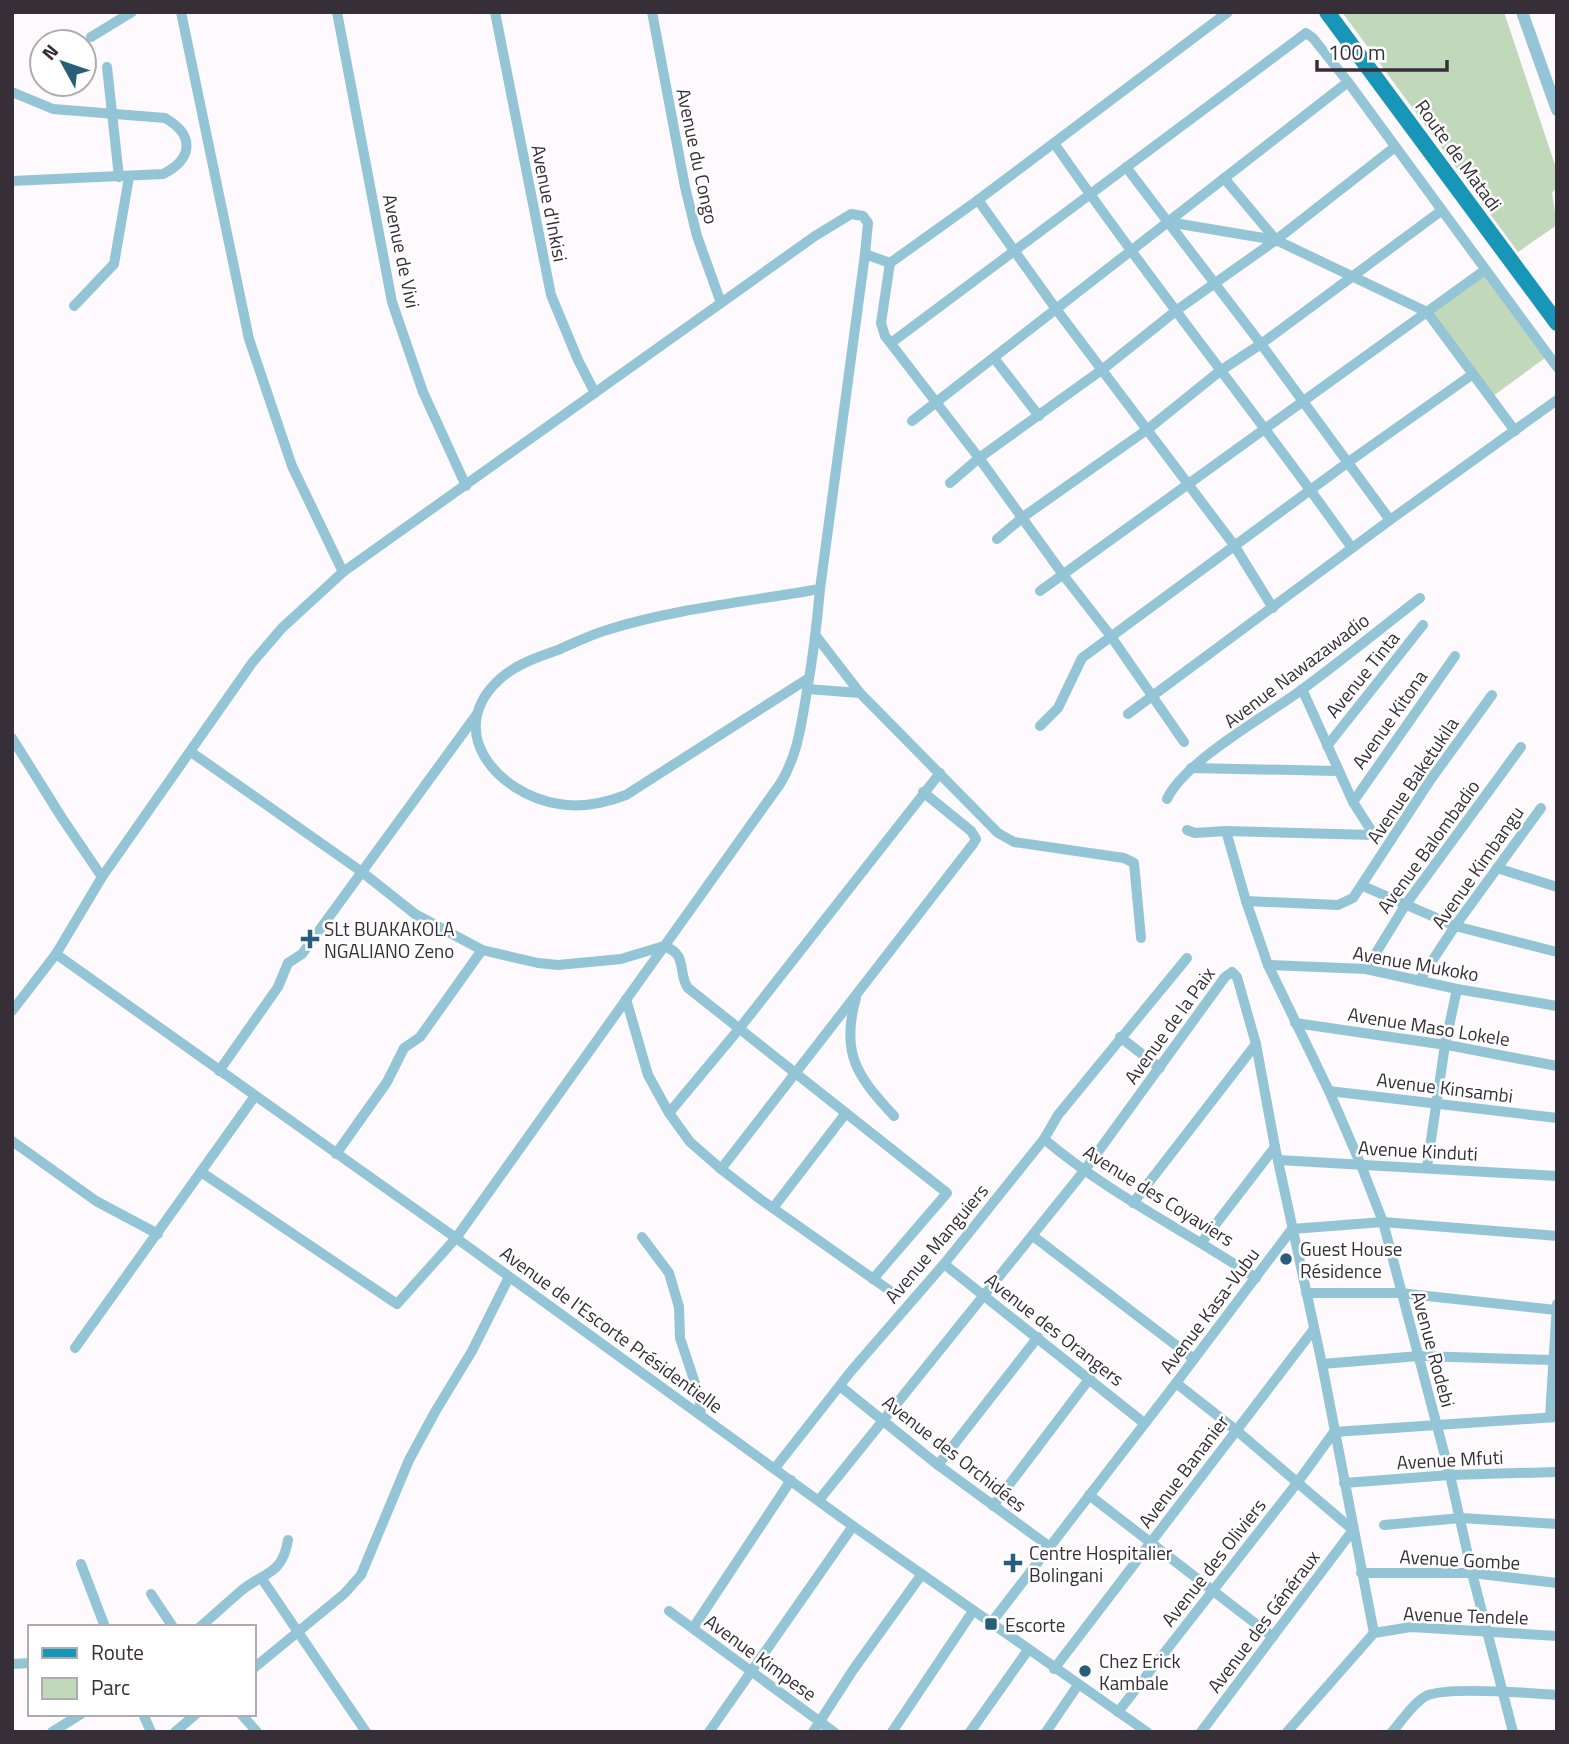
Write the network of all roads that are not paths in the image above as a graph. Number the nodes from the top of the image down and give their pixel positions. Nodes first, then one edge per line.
1 (132, 12) edge
2 (181, 12) edge
3 (337, 12) edge
4 (495, 12) edge
5 (652, 12) edge
6 (1228, 12) edge
7 (1327, 12) edge
8 (1522, 12) edge
9 (98, 33) edge
10 (107, 67) dead end
11 (1349, 82) junction
12 (12, 92) edge
13 (1557, 110) edge
14 (114, 114) junction
15 (1054, 142) junction
16 (1395, 147) junction
17 (1126, 167) junction
18 (124, 177) junction
19 (1224, 178) junction
20 (12, 181) edge
21 (1089, 194) junction
22 (978, 200) junction
23 (1441, 211) junction
24 (1168, 222) junction
25 (1276, 240) junction
26 (1014, 250) junction
27 (1130, 251) junction
28 (865, 254) junction
29 (890, 263) junction
30 (1485, 270) junction
31 (1354, 276) junction
32 (1214, 283) junction
33 (721, 303) junction
34 (74, 306) dead end
35 (1056, 309) junction
36 (1177, 310) junction
37 (1427, 312) junction
38 (1557, 323) edge
39 (891, 343) junction
40 (1261, 344) junction
41 (994, 358) junction
42 (1557, 367) edge
43 (1103, 369) junction
44 (1220, 371) junction
45 (1473, 374) junction
46 (595, 393) junction
47 (1557, 400) edge
48 (1303, 401) junction
49 (936, 402) junction
50 (1039, 416) junction
51 (912, 421) dead end
52 (1148, 429) junction
53 (1265, 429) junction
54 (1515, 431) junction
55 (979, 458) junction
56 (1346, 463) junction
57 (950, 483) dead end
58 (466, 486) junction
59 (1189, 486) junction
60 (1310, 489) junction
61 (1023, 517) junction
62 (1390, 520) junction
63 (997, 539) dead end
64 (1234, 545) junction
65 (1352, 548) junction
66 (343, 572) junction
67 (1063, 576) junction
68 (820, 589) junction
69 (1040, 591) dead end
70 (1420, 598) dead end
71 (1273, 608) junction
72 (1423, 625) dead end
73 (1111, 635) junction
74 (816, 636) junction
75 (1455, 656) dead end
76 (808, 684) junction
77 (1302, 689) junction
78 (860, 693) junction
79 (1492, 695) dead end
80 (1152, 696) junction
81 (477, 714) junction
82 (1128, 714) dead end
83 (1040, 726) dead end
84 (12, 738) edge
85 (1184, 742) dead end
86 (1327, 746) junction
87 (1521, 747) dead end
88 (191, 752) junction
89 (1191, 768) junction
90 (1337, 771) junction
91 (940, 773) junction
92 (923, 792) junction
93 (1167, 799) dead end
94 (1353, 802) junction
95 (1541, 808) dead end
96 (1187, 830) dead end
97 (1226, 831) junction
98 (1373, 835) junction
99 (1387, 846) junction
100 (1497, 868) junction
101 (362, 872) junction
102 (102, 877) junction
103 (1363, 886) junction
104 (1557, 887) edge
105 (1245, 901) junction
106 (1406, 904) junction
107 (1455, 926) junction
108 (1141, 938) dead end
109 (664, 946) junction
110 (482, 950) junction
111 (1557, 952) edge
112 (56, 954) junction
113 (1187, 958) dead end
114 (1268, 965) junction
115 (1366, 969) junction
116 (1419, 981) junction
117 (1457, 989) junction
118 (858, 992) junction
119 (626, 999) junction
120 (1557, 1006) edge
121 (12, 1011) edge
122 (1295, 1023) junction
123 (739, 1029) junction
124 (1121, 1037) junction
125 (1256, 1044) junction
126 (1445, 1045) junction
127 (1557, 1066) edge
128 (1160, 1068) junction
129 (219, 1071) junction
130 (794, 1072) junction
131 (1329, 1091) junction
132 (255, 1096) junction
133 (1437, 1104) junction
134 (668, 1113) junction
135 (846, 1113) junction
136 (894, 1116) dead end
137 (1557, 1118) edge
138 (1044, 1139) junction
139 (12, 1141) edge
140 (1275, 1147) junction
141 (336, 1154) junction
142 (1278, 1160) junction
143 (1362, 1165) junction
144 (1427, 1167) junction
145 (721, 1169) junction
146 (1084, 1171) junction
147 (201, 1172) junction
148 (1557, 1176) edge
149 (1133, 1203) junction
150 (773, 1208) junction
151 (1383, 1222) junction
152 (1292, 1228) junction
153 (158, 1234) junction
154 (1033, 1236) junction
155 (1557, 1236) edge
156 (642, 1237) dead end
157 (456, 1238) junction
158 (1202, 1242) junction
159 (944, 1264) junction
160 (509, 1277) junction
161 (1256, 1278) junction
162 (873, 1279) junction
163 (1306, 1293) junction
164 (1400, 1293) junction
165 (984, 1294) junction
166 (896, 1295) dead end
167 (1557, 1304) edge
168 (1556, 1310) edge
169 (1314, 1329) junction
170 (1038, 1338) junction
171 (75, 1348) dead end
172 (1419, 1356) junction
173 (1194, 1359) junction
174 (1553, 1360) junction
175 (1322, 1364) junction
176 (1090, 1378) junction
177 (1176, 1383) junction
178 (840, 1386) junction
179 (701, 1415) junction
180 (1553, 1417) edge
181 (883, 1421) junction
182 (1144, 1423) junction
183 (1437, 1424) junction
184 (1236, 1430) junction
185 (1334, 1432) junction
186 (938, 1465) junction
187 (775, 1468) junction
188 (1557, 1472) edge
189 (1450, 1475) junction
190 (791, 1480) junction
191 (1297, 1483) junction
192 (1344, 1483) junction
193 (1089, 1495) junction
194 (819, 1500) junction
195 (993, 1506) junction
196 (1461, 1518) junction
197 (1557, 1524) edge
198 (1384, 1525) dead end
199 (853, 1526) junction
200 (1353, 1530) junction
201 (288, 1540) dead end
202 (1149, 1544) junction
203 (1050, 1546) junction
204 (81, 1564) dead end
205 (1361, 1573) junction
206 (1472, 1573) junction
207 (922, 1574) junction
208 (262, 1579) junction
209 (1557, 1583) edge
210 (1213, 1591) junction
211 (151, 1594) dead end
212 (669, 1611) dead end
213 (973, 1611) junction
214 (991, 1623) junction
215 (104, 1625) edge
216 (172, 1625) edge
217 (203, 1625) edge
218 (693, 1628) junction
219 (1487, 1631) junction
220 (299, 1632) junction
221 (1374, 1633) junction
222 (1557, 1636) edge
223 (1273, 1637) junction
224 (1028, 1650) junction
225 (256, 1666) edge
226 (1054, 1668) junction
227 (752, 1673) junction
228 (1078, 1685) junction
229 (1502, 1692) junction
230 (1557, 1695) edge
231 (1118, 1712) junction
232 (78, 1716) edge
233 (144, 1716) edge
234 (195, 1716) edge
235 (243, 1716) edge
236 (816, 1727) edge
237 (52, 1732) edge
238 (151, 1732) edge
239 (175, 1732) edge
240 (257, 1732) edge
241 (366, 1732) edge
242 (709, 1732) edge
243 (834, 1732) edge
244 (892, 1732) edge
245 (970, 1732) edge
246 (1046, 1732) edge
247 (1147, 1732) edge
248 (1201, 1732) edge
249 (1287, 1732) edge
250 (1392, 1732) edge
251 (1513, 1732) edge

1 - 9 street
2 - 66 street
3 - 58 street, Avenue de Vivi
4 - 46 street, Avenue d'Inkisi
5 - 33 street, Avenue du Congo
6 - 15 street
7 - 38 main road, Route de Matadi
8 - 13 street
10 - 14 street
11 - 16 street
11 - 17 street
11 - 19 street
12 - 14 street
14 - 18 street
14 - 18 street
15 - 21 street
15 - 22 street
16 - 23 street
16 - 25 street
17 - 21 street
17 - 24 street
18 - 20 street
18 - 34 street
19 - 24 street
19 - 25 street
21 - 26 street
21 - 27 street
22 - 26 street
22 - 29 street
23 - 30 street
23 - 31 street
24 - 25 street
24 - 27 street
24 - 32 street
25 - 31 street
25 - 32 street
26 - 35 street
26 - 39 street
27 - 35 street
27 - 36 street
28 - 29 street
28 - 33 street
28 - 68 street
29 - 39 street
30 - 37 street
30 - 42 street
31 - 37 street
31 - 40 street
32 - 36 street
32 - 40 street
33 - 46 street
35 - 41 street
35 - 43 street
36 - 43 street
36 - 44 street
37 - 45 street
37 - 48 street
39 - 49 street
40 - 44 street
40 - 48 street
41 - 49 street
41 - 50 street
43 - 50 street
43 - 52 street
44 - 52 street
44 - 53 street
45 - 54 street
45 - 56 street
46 - 58 street
47 - 54 street
48 - 53 street
48 - 56 street
49 - 51 street
49 - 55 street
50 - 55 street
52 - 59 street
52 - 61 street
53 - 59 street
53 - 60 street
54 - 62 street
55 - 57 street
55 - 61 street
56 - 60 street
56 - 62 street
58 - 66 street
59 - 64 street
59 - 67 street
60 - 64 street
60 - 65 street
61 - 63 street
61 - 67 street
62 - 65 street
64 - 71 street
64 - 73 street
65 - 71 street
66 - 88 street
67 - 69 street
67 - 73 street
68 - 74 street
68 - 81 street
70 - 77 street, Avenue Nawazawadio
71 - 80 street
72 - 86 street, Avenue Tinta
73 - 80 street
73 - 83 street
74 - 76 street
74 - 78 street
75 - 94 street, Avenue Kitona
76 - 78 street
76 - 81 street
76 - 109 street
77 - 86 street
77 - 89 street, Avenue Nawazawadio
78 - 91 street
79 - 99 street, Avenue Baketukila
80 - 82 street
80 - 85 street
81 - 101 street
84 - 102 street
86 - 90 street
87 - 106 street, Avenue Balombadio
88 - 101 street
88 - 102 street
89 - 90 street
89 - 93 street, Avenue Nawazawadio
90 - 94 street
91 - 92 street
91 - 108 street
92 - 118 street
92 - 123 street
94 - 98 street
95 - 100 street, Avenue Kimbangu
96 - 97 street
97 - 98 street
97 - 105 street, Avenue Rodebi
98 - 99 street
99 - 103 street, Avenue Baketukila
100 - 104 street
100 - 107 street, Avenue Kimbangu
101 - 110 street
101 - 129 street
102 - 112 street
103 - 105 street
103 - 106 street
105 - 114 street, Avenue Rodebi
106 - 107 street
106 - 115 street, Avenue Balombadio
107 - 111 street
107 - 116 street, Avenue Kimbangu
109 - 110 street
109 - 119 street
109 - 123 street
110 - 141 street
112 - 121 street
112 - 129 street, Avenue de l'Escorte Présidentielle
113 - 124 street, Avenue Manguiers
114 - 115 street, Avenue Mukoko
114 - 122 street, Avenue Rodebi
115 - 116 street, Avenue Mukoko
116 - 117 street, Avenue Mukoko
117 - 120 street, Avenue Mukoko
117 - 126 street
118 - 130 street
118 - 136 street
119 - 134 street
119 - 157 street
122 - 126 street, Avenue Maso Lokele
122 - 131 street, Avenue Rodebi
123 - 130 street
123 - 134 street
124 - 128 street
124 - 138 street, Avenue Manguiers
125 - 128 street, Avenue de la Paix
125 - 140 street, Avenue de la Paix
125 - 149 street
126 - 127 street, Avenue Maso Lokele
126 - 133 street
128 - 146 street, Avenue de la Paix
129 - 132 street, Avenue de l'Escorte Présidentielle
130 - 135 street
130 - 145 street
131 - 133 street, Avenue Kinsambi
131 - 143 street, Avenue Rodebi
132 - 141 street, Avenue de l'Escorte Présidentielle
132 - 147 street
133 - 137 street, Avenue Kinsambi
133 - 144 street
134 - 145 street
135 - 150 street
135 - 162 street
138 - 146 street, Avenue des Coyaviers
138 - 159 street, Avenue Manguiers
139 - 153 street
140 - 142 street, Avenue de la Paix
140 - 158 street
141 - 157 street, Avenue de l'Escorte Présidentielle
142 - 143 street, Avenue Kinduti
142 - 152 street, Avenue de la Paix
143 - 144 street, Avenue Kinduti
143 - 151 street, Avenue Rodebi
144 - 148 street, Avenue Kinduti
145 - 150 street
146 - 149 street, Avenue des Coyaviers
146 - 154 street, Avenue de la Paix
147 - 153 street
147 - 157 street
149 - 158 street, Avenue des Coyaviers
150 - 162 street
151 - 152 street
151 - 155 street
151 - 164 street, Avenue Rodebi
152 - 161 street, Avenue Kasa-Vubu
152 - 163 street, Avenue de la Paix
153 - 171 street
154 - 165 street, Avenue de la Paix
154 - 173 street
156 - 179 street
157 - 160 street, Avenue de l'Escorte Présidentielle
158 - 161 street, Avenue des Coyaviers
159 - 165 street, Avenue des Orangers
159 - 178 street, Avenue Manguiers
160 - 179 street, Avenue de l'Escorte Présidentielle
160 - 220 street
161 - 173 street, Avenue Kasa-Vubu
162 - 166 street
163 - 164 street
163 - 169 street, Avenue de la Paix
164 - 168 street
164 - 172 street, Avenue Rodebi
165 - 170 street, Avenue des Orangers
165 - 181 street, Avenue de la Paix
167 - 168 street
168 - 174 street
169 - 175 street, Avenue de la Paix
169 - 184 street, Avenue Bananier
170 - 176 street, Avenue des Orangers
170 - 186 street
172 - 174 street
172 - 175 street
172 - 183 street, Avenue Rodebi
173 - 177 street, Avenue Kasa-Vubu
174 - 180 street
175 - 185 street, Avenue de la Paix
176 - 182 street, Avenue des Orangers
176 - 195 street
177 - 182 street, Avenue Kasa-Vubu
177 - 184 street
178 - 181 street, Avenue des Orchidées
178 - 187 street, Avenue Manguiers
179 - 187 street, Avenue de l'Escorte Présidentielle
180 - 183 street
181 - 186 street, Avenue des Orchidées
181 - 194 street, Avenue de la Paix
182 - 193 street, Avenue Kasa-Vubu
183 - 185 street
183 - 189 street, Avenue Rodebi
184 - 191 street
184 - 202 street, Avenue Bananier
185 - 191 street, Avenue des Oliviers
185 - 192 street, Avenue de la Paix
186 - 195 street, Avenue des Orchidées
187 - 190 street, Avenue de l'Escorte Présidentielle
188 - 189 street, Avenue Mfuti
189 - 192 street, Avenue Mfuti
189 - 196 street, Avenue Rodebi
190 - 194 street, Avenue de l'Escorte Présidentielle
190 - 218 street
191 - 200 street
191 - 210 street, Avenue des Oliviers
192 - 200 street, Avenue de la Paix
193 - 202 street
193 - 203 street, Avenue Kasa-Vubu
194 - 199 street, Avenue de l'Escorte Présidentielle
195 - 203 street, Avenue des Orchidées
196 - 197 street
196 - 198 street
196 - 206 street, Avenue Rodebi
199 - 207 street, Avenue de l'Escorte Présidentielle
199 - 227 street
200 - 205 street, Avenue de la Paix
200 - 223 street, Avenue des Généraux
201 - 208 street
202 - 210 street
202 - 226 street, Avenue Bananier
203 - 214 street, Avenue Kasa-Vubu
204 - 215 street
205 - 206 street, Avenue Gombe
205 - 221 street, Avenue de la Paix
206 - 209 street, Avenue Gombe
206 - 219 street, Avenue Rodebi
207 - 213 street, Avenue de l'Escorte Présidentielle
207 - 236 street
208 - 217 street
208 - 220 street
210 - 223 street
210 - 231 street, Avenue des Oliviers
211 - 216 street
212 - 218 street, Avenue Kimpese
213 - 214 street, Avenue de l'Escorte Présidentielle
213 - 244 street
214 - 224 street, Avenue de l'Escorte Présidentielle
218 - 227 street, Avenue Kimpese
219 - 221 street, Avenue Tendele
219 - 222 street, Avenue Tendele
219 - 229 street, Avenue Rodebi
220 - 225 street
220 - 241 street
221 - 249 street
223 - 248 street, Avenue des Généraux
224 - 226 street, Avenue de l'Escorte Présidentielle
224 - 245 street
226 - 228 street, Avenue de l'Escorte Présidentielle
227 - 236 street, Avenue Kimpese
227 - 242 street
228 - 231 street, Avenue de l'Escorte Présidentielle
228 - 246 street
229 - 230 street
229 - 250 street
229 - 251 street, Avenue Rodebi
231 - 247 street, Avenue de l'Escorte Présidentielle
232 - 237 street
233 - 238 street
234 - 239 street
235 - 240 street
236 - 243 street, Avenue Kimpese

